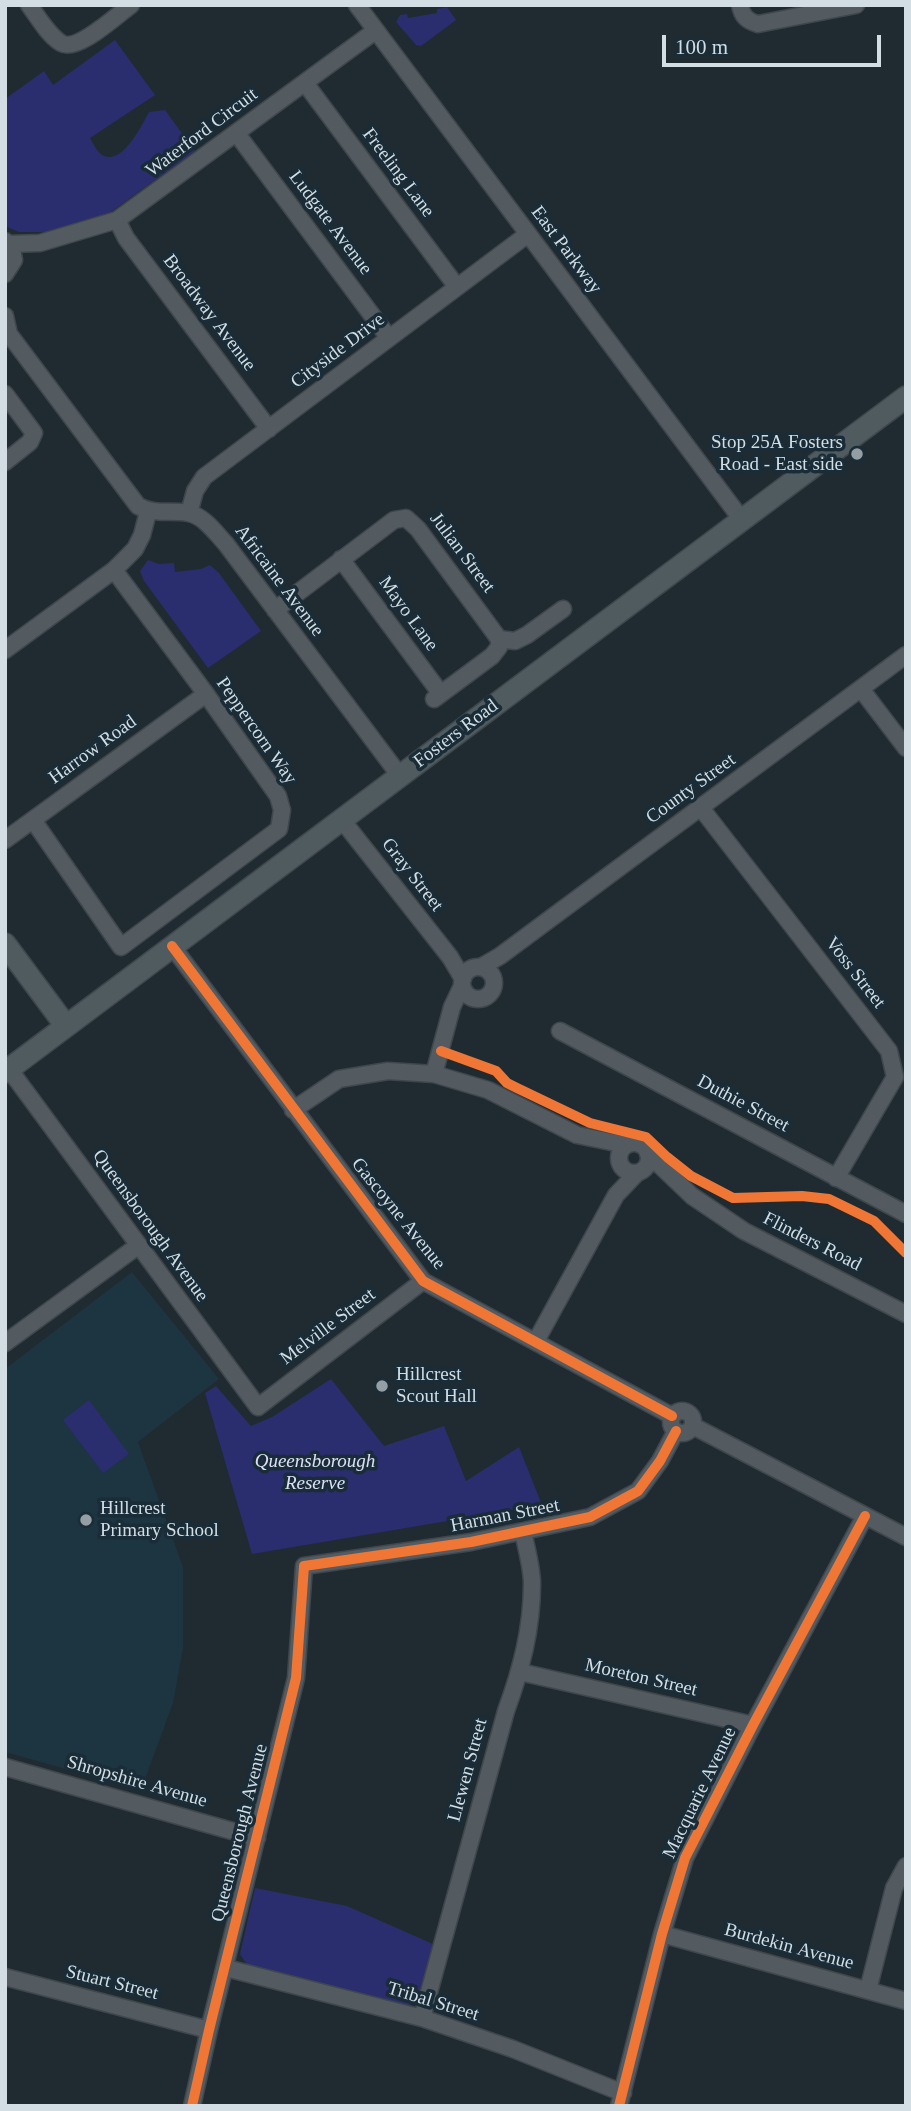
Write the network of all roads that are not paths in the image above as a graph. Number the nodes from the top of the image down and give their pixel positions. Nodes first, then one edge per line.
1 (29, 5) edge
2 (131, 5) edge
3 (356, 5) edge
4 (740, 5) edge
5 (856, 5) edge
6 (375, 30) junction
7 (305, 83) junction
8 (237, 134) junction
9 (117, 220) junction
10 (528, 234) junction
11 (7, 242) edge
12 (40, 243) junction
13 (9, 270) edge
14 (457, 287) junction
15 (5, 316) edge
16 (389, 338) junction
17 (5, 394) edge
18 (906, 397) edge
19 (269, 429) junction
20 (5, 462) edge
21 (148, 512) junction
22 (189, 513) junction
23 (742, 520) junction
24 (341, 559) junction
25 (114, 570) junction
26 (275, 610) junction
27 (563, 610) dead end
28 (499, 639) junction
29 (5, 650) edge
30 (906, 655) edge
31 (861, 689) junction
32 (206, 694) junction
33 (906, 748) edge
34 (400, 776) junction
35 (701, 808) junction
36 (33, 820) junction
37 (342, 820) junction
38 (5, 840) edge
39 (5, 944) edge
40 (172, 946) junction
41 (474, 975) junction
42 (476, 999) junction
43 (452, 1007) junction
44 (66, 1026) junction
45 (560, 1031) dead end
46 (7, 1070) edge
47 (434, 1074) junction
48 (293, 1110) junction
49 (589, 1139) junction
50 (626, 1145) junction
51 (648, 1154) junction
52 (620, 1164) junction
53 (640, 1172) junction
54 (670, 1177) junction
55 (836, 1178) junction
56 (616, 1195) junction
57 (906, 1214) edge
58 (138, 1245) junction
59 (424, 1281) junction
60 (906, 1314) edge
61 (536, 1341) junction
62 (5, 1343) edge
63 (258, 1407) joint
64 (674, 1424) junction
65 (865, 1516) junction
66 (523, 1531) junction
67 (906, 1537) edge
68 (304, 1566) joint
69 (520, 1672) junction
70 (753, 1725) junction
71 (5, 1768) edge
72 (257, 1838) junction
73 (906, 1866) edge
74 (662, 1934) junction
75 (226, 1968) junction
76 (5, 1977) edge
77 (868, 1990) junction
78 (906, 2001) edge
79 (422, 2018) junction
80 (209, 2030) junction
81 (621, 2099) edge
82 (192, 2106) edge

1 - 2 street
3 - 6 street, East Parkway
4 - 5 street
6 - 7 street, Waterford Circuit
6 - 10 street, East Parkway
7 - 8 street, Waterford Circuit
7 - 14 street, Freeling Lane
8 - 9 street, Waterford Circuit
8 - 16 street, Ludgate Avenue
9 - 12 street, Waterford Circuit
9 - 19 street, Broadway Avenue
10 - 14 street, Cityside Drive
10 - 23 street, East Parkway
11 - 12 street, Waterford Circuit
11 - 13 street
12 - 13 street, Waterford Circuit
14 - 16 street, Cityside Drive
15 - 21 street
16 - 19 street, Cityside Drive
17 - 20 street
18 - 23 main road, Fosters Road
19 - 22 street, Cityside Drive
21 - 22 street
21 - 25 street
22 - 26 street, Africaine Avenue
23 - 34 main road, Fosters Road
24 - 26 street, Julian Street
24 - 28 street, Julian Street
24 - 28 street, Mayo Lane
25 - 29 street
25 - 32 street, Peppercorn Way
26 - 34 street, Africaine Avenue
27 - 28 street
30 - 31 street, County Street
31 - 33 street
31 - 35 street, County Street
32 - 36 street, Harrow Road
32 - 36 street, Peppercorn Way
34 - 37 main road, Fosters Road
35 - 41 street, County Street
35 - 55 street, Voss Street
36 - 38 street, Harrow Road
37 - 40 main road, Fosters Road
37 - 41 street, Gray Street
39 - 44 main road
40 - 44 main road, Fosters Road
40 - 48 street, Gascoyne Avenue
41 - 42 street, Gray Street
41 - 42 street
41 - 43 street
42 - 43 street
43 - 47 street
44 - 46 main road, Fosters Road
45 - 55 street, Duthie Street
46 - 58 street, Queensborough Avenue
47 - 48 street
47 - 49 street
48 - 59 street, Gascoyne Avenue
49 - 50 street
49 - 52 street
50 - 51 street
50 - 52 street
51 - 53 street
51 - 54 street, Flinders Road
52 - 53 street
52 - 56 street
53 - 54 street, Flinders Road
53 - 56 street
54 - 60 street, Flinders Road
55 - 57 street, Duthie Street
56 - 61 street
58 - 62 street
58 - 63 street, Queensborough Avenue
59 - 61 street, Gascoyne Avenue
59 - 63 street, Melville Street
61 - 64 street, Gascoyne Avenue
64 - 65 street
64 - 66 street, Harman Street
65 - 67 street
65 - 70 street, Macquarie Avenue
66 - 68 street, Harman Street
66 - 69 street, Llewen Street
68 - 72 street, Queensborough Avenue
69 - 70 street, Moreton Street
69 - 79 street, Llewen Street
70 - 74 street, Macquarie Avenue
71 - 72 street, Shropshire Avenue
72 - 75 street, Queensborough Avenue
73 - 77 street
74 - 77 street, Burdekin Avenue
74 - 81 street, Macquarie Avenue
75 - 79 street, Tribal Street
75 - 80 street, Queensborough Avenue
76 - 80 street, Stuart Street
77 - 78 street, Burdekin Avenue
79 - 81 street, Tribal Street
80 - 82 street, Queensborough Avenue

